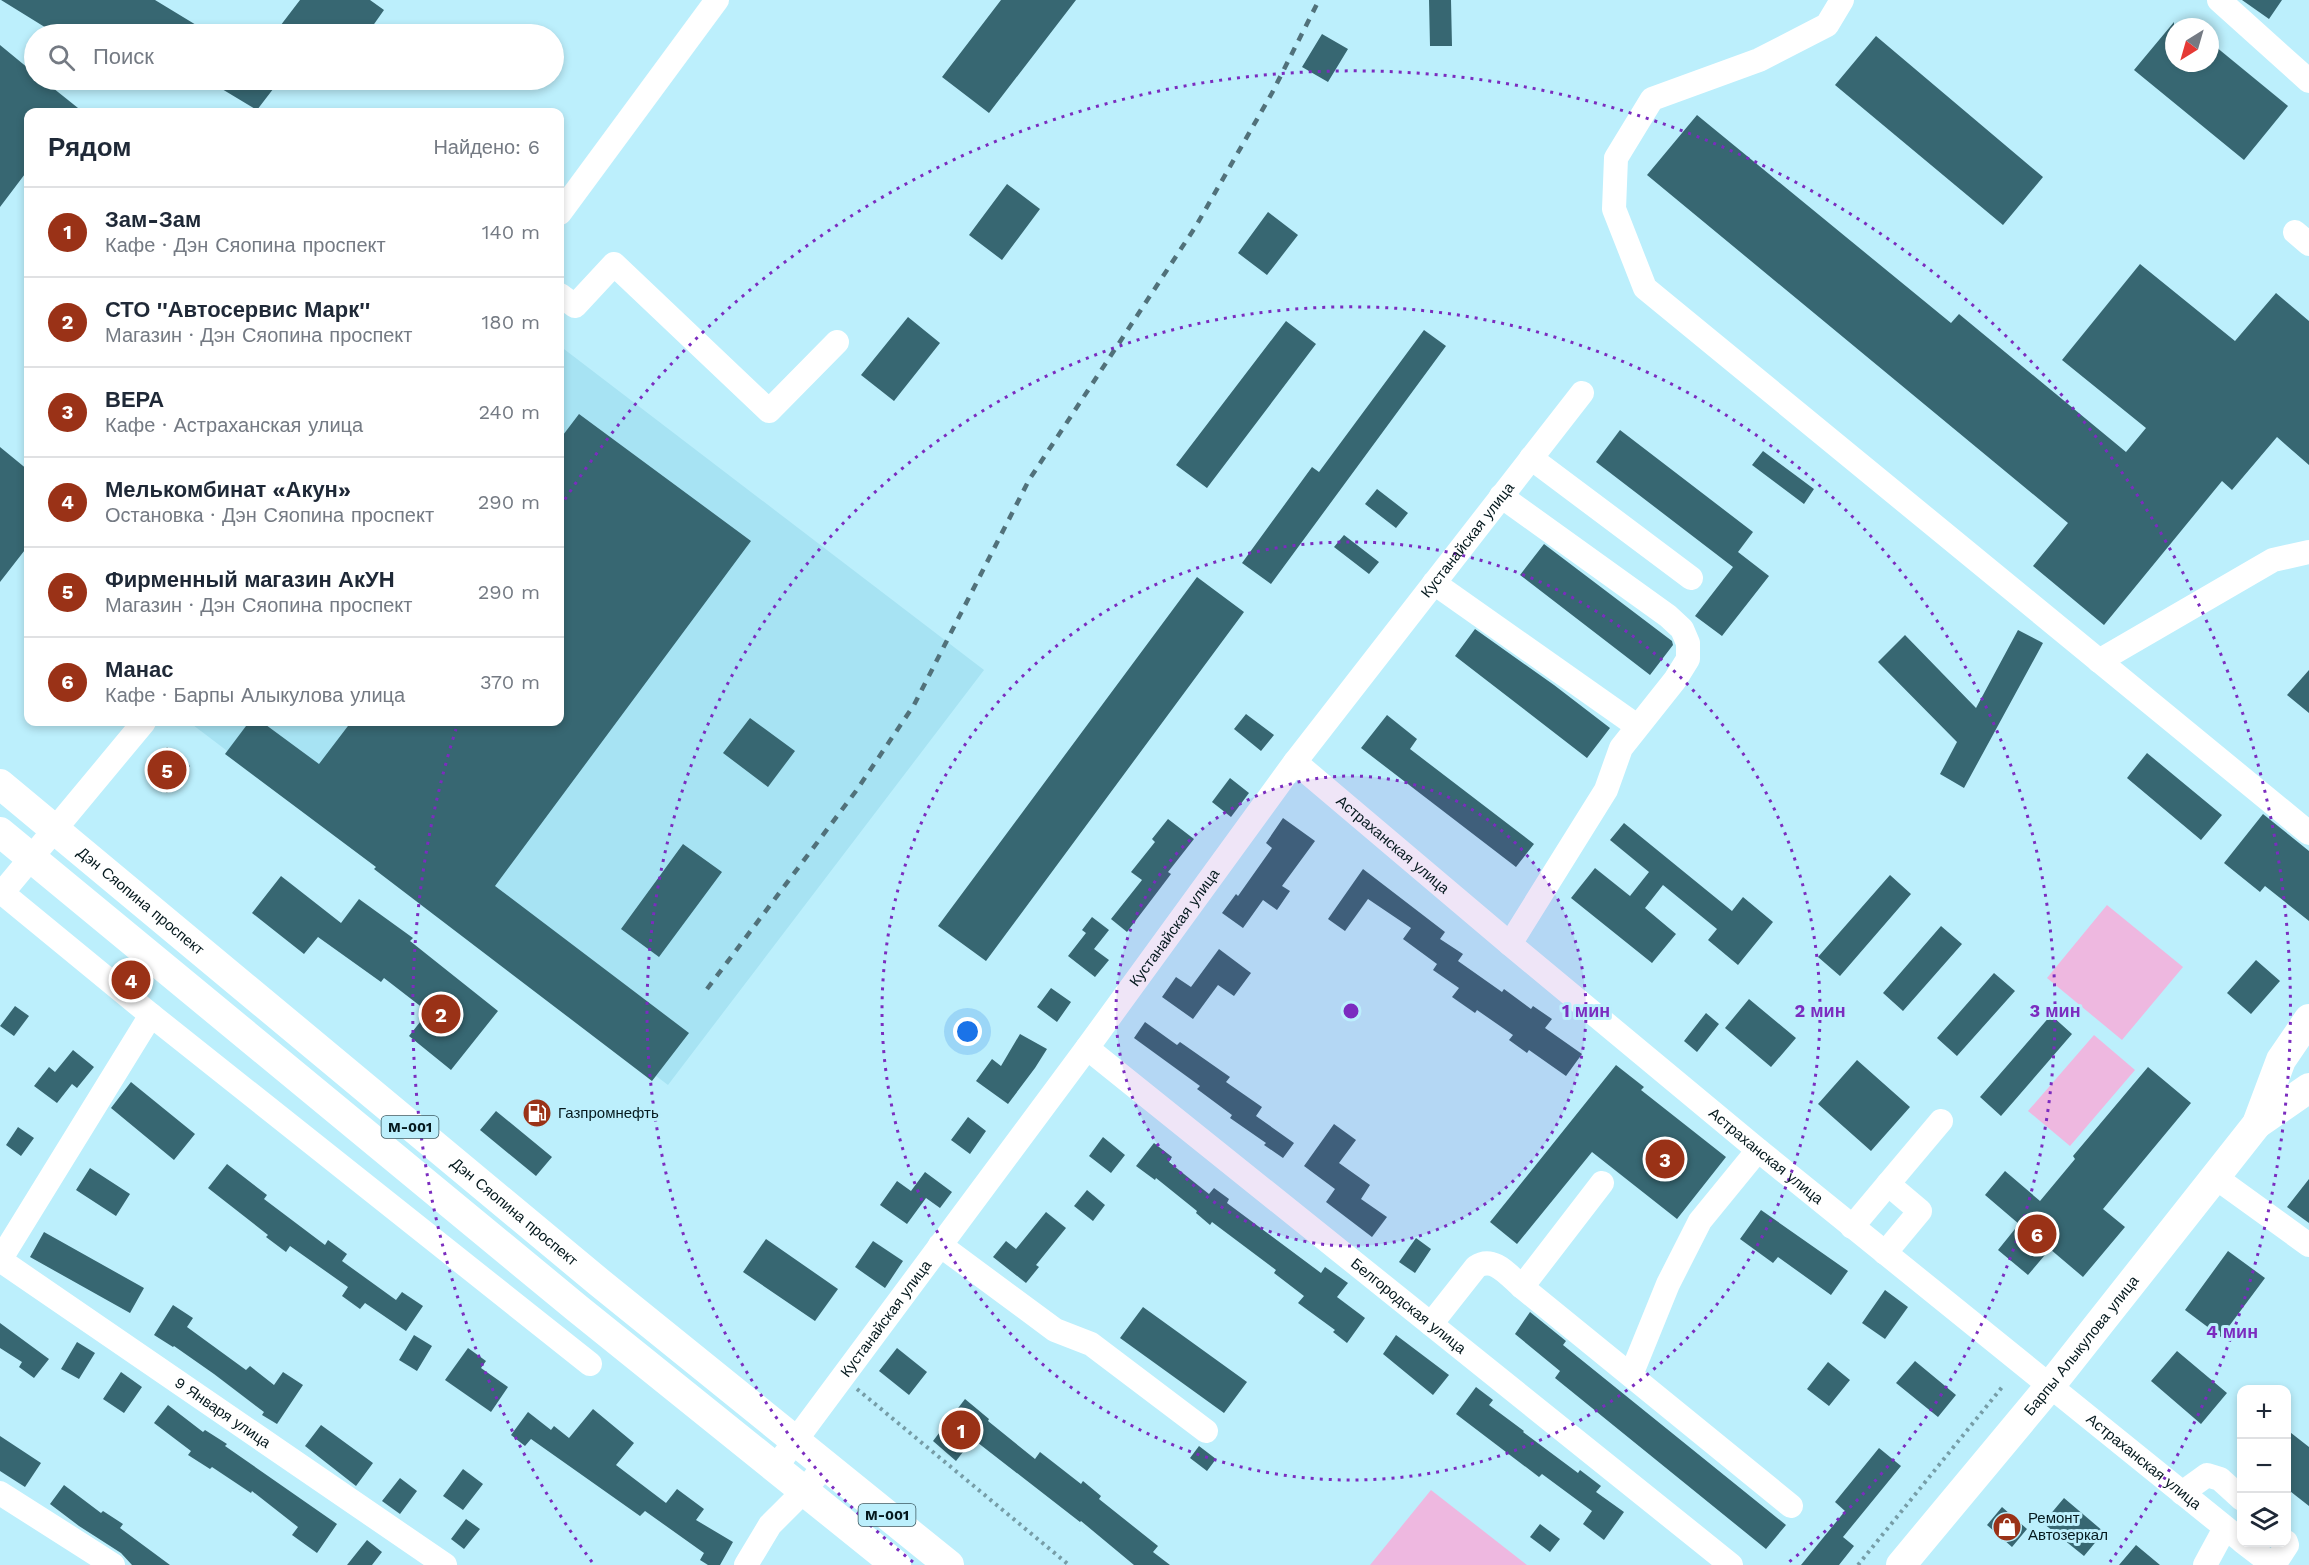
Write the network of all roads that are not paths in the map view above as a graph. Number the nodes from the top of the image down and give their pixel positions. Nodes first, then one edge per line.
1 (717, 0) edge
2 (1842, 0) edge
3 (2219, 0) edge
4 (2309, 81) edge
5 (564, 208) edge
6 (564, 298) edge
7 (837, 342) dead end
8 (1582, 393) dead end
9 (1531, 458) junction
10 (1501, 496) junction
11 (2309, 552) edge
12 (1691, 578) dead end
13 (1434, 583) junction
14 (2099, 661) junction
15 (141, 726) edge
16 (1638, 726) junction
17 (1295, 762) junction
18 (0, 784) edge
19 (55, 830) junction
20 (0, 832) edge
21 (2309, 833) edge
22 (32, 858) junction
23 (1, 892) edge
24 (1510, 944) junction
25 (151, 1015) junction
26 (2309, 1018) edge
27 (1087, 1048) junction
28 (2309, 1088) edge
29 (1941, 1121) dead end
30 (2257, 1124) junction
31 (1758, 1150) junction
32 (2216, 1177) junction
33 (1602, 1183) dead end
34 (1888, 1184) junction
35 (1852, 1227) junction
36 (940, 1245) junction
37 (2309, 1245) edge
38 (1885, 1253) junction
39 (0, 1260) edge
40 (1522, 1287) junction
41 (1431, 1324) junction
42 (590, 1364) dead end
43 (1631, 1376) junction
44 (2050, 1386) junction
45 (1206, 1431) dead end
46 (795, 1440) junction
47 (825, 1465) junction
48 (775, 1468) junction
49 (804, 1491) junction
50 (0, 1493) edge
51 (2182, 1494) junction
52 (2237, 1495) edge
53 (1791, 1506) dead end
54 (2237, 1537) edge
55 (2250, 1547) edge
56 (2286, 1547) edge
57 (114, 1565) edge
58 (445, 1565) edge
59 (746, 1565) edge
60 (896, 1565) edge
61 (949, 1565) edge
62 (1731, 1565) edge
63 (1901, 1565) edge
64 (2205, 1565) edge
65 (2274, 1565) edge

1 - 5 street
2 - 14 street
3 - 4 street
6 - 7 street
8 - 9 street, Кустанайская улица
9 - 10 street, Кустанайская улица
9 - 12 street
10 - 13 street, Кустанайская улица
10 - 16 street
11 - 14 street
13 - 16 street
13 - 17 street, Кустанайская улица
14 - 21 street
15 - 19 street
16 - 24 street
17 - 24 street, Астраханская улица
17 - 27 street, Кустанайская улица
18 - 19 main road, Дэн Сяопина проспект / M-001
19 - 22 street
19 - 46 main road, Дэн Сяопина проспект / M-001
20 - 22 main road, M-001
22 - 23 street
22 - 48 main road, M-001
23 - 25 street
24 - 31 street, Астраханская улица
25 - 39 street
25 - 42 street
26 - 30 main road, Барпы Алыкулова улица
27 - 36 street, Кустанайская улица
27 - 41 street, Белгородская улица
28 - 30 main road, Барпы Алыкулова улица
29 - 34 street
30 - 32 main road, Барпы Алыкулова улица
31 - 35 street, Астраханская улица
31 - 43 street
32 - 37 street
32 - 44 main road, Барпы Алыкулова улица
33 - 40 street
34 - 35 street
34 - 38 street
35 - 38 street, Астраханская улица
36 - 45 street
36 - 46 street, Кустанайская улица
38 - 44 street, Астраханская улица
39 - 58 street, 9 Января улица
40 - 41 street
40 - 43 street
41 - 62 street, Белгородская улица
43 - 53 street
44 - 51 street, Астраханская улица
44 - 63 main road, Барпы Алыкулова улица
46 - 47 main road, Дэн Сяопина проспект / M-001
46 - 48 street, Кустанайская улица
47 - 49 street
47 - 61 main road, Дэн Сяопина проспект / M-001
48 - 49 main road, M-001
49 - 59 street
49 - 60 main road, M-001
50 - 57 street
51 - 52 street
51 - 54 street, Астраханская улица
54 - 64 street
55 - 65 street, Астраханская улица
56 - 65 street

